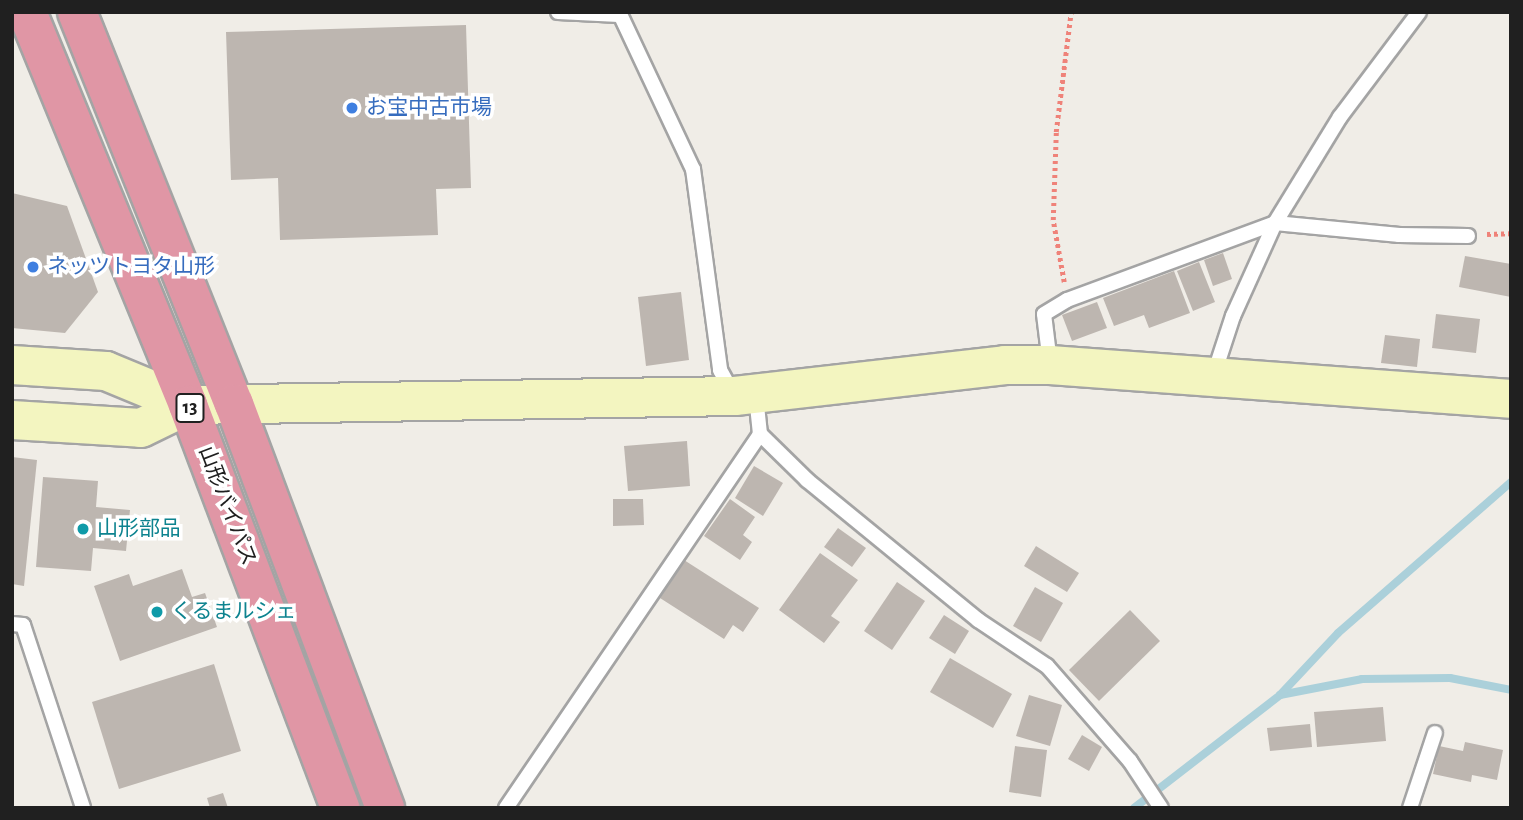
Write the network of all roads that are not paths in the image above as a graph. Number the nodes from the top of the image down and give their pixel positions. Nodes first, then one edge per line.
1 (27, 12) edge
2 (76, 12) edge
3 (558, 12) edge
4 (1419, 12) edge
5 (619, 14) edge
6 (1275, 223) junction
7 (1468, 236) dead end
8 (12, 365) edge
9 (1050, 365) junction
10 (1214, 374) junction
11 (745, 395) junction
12 (1511, 399) edge
13 (234, 404) junction
14 (188, 405) junction
15 (12, 420) edge
16 (760, 434) junction
17 (12, 624) edge
18 (1435, 733) dead end
19 (83, 808) edge
20 (340, 808) edge
21 (385, 808) edge
22 (506, 808) edge
23 (1161, 808) edge
24 (1410, 808) edge

1 - 14 highway, 山形バイパス / 13
2 - 13 highway, 山形バイパス / 13
3 - 5 lane
4 - 6 lane
5 - 11 lane
6 - 7 lane
6 - 9 lane
6 - 10 lane
8 - 14 street
9 - 10 street
9 - 11 street
10 - 12 street
11 - 13 street
11 - 16 lane
13 - 14 street
13 - 21 highway, 山形バイパス / 13
14 - 15 street
14 - 20 highway, 山形バイパス / 13
16 - 22 lane
16 - 23 lane
17 - 19 lane
18 - 24 lane

